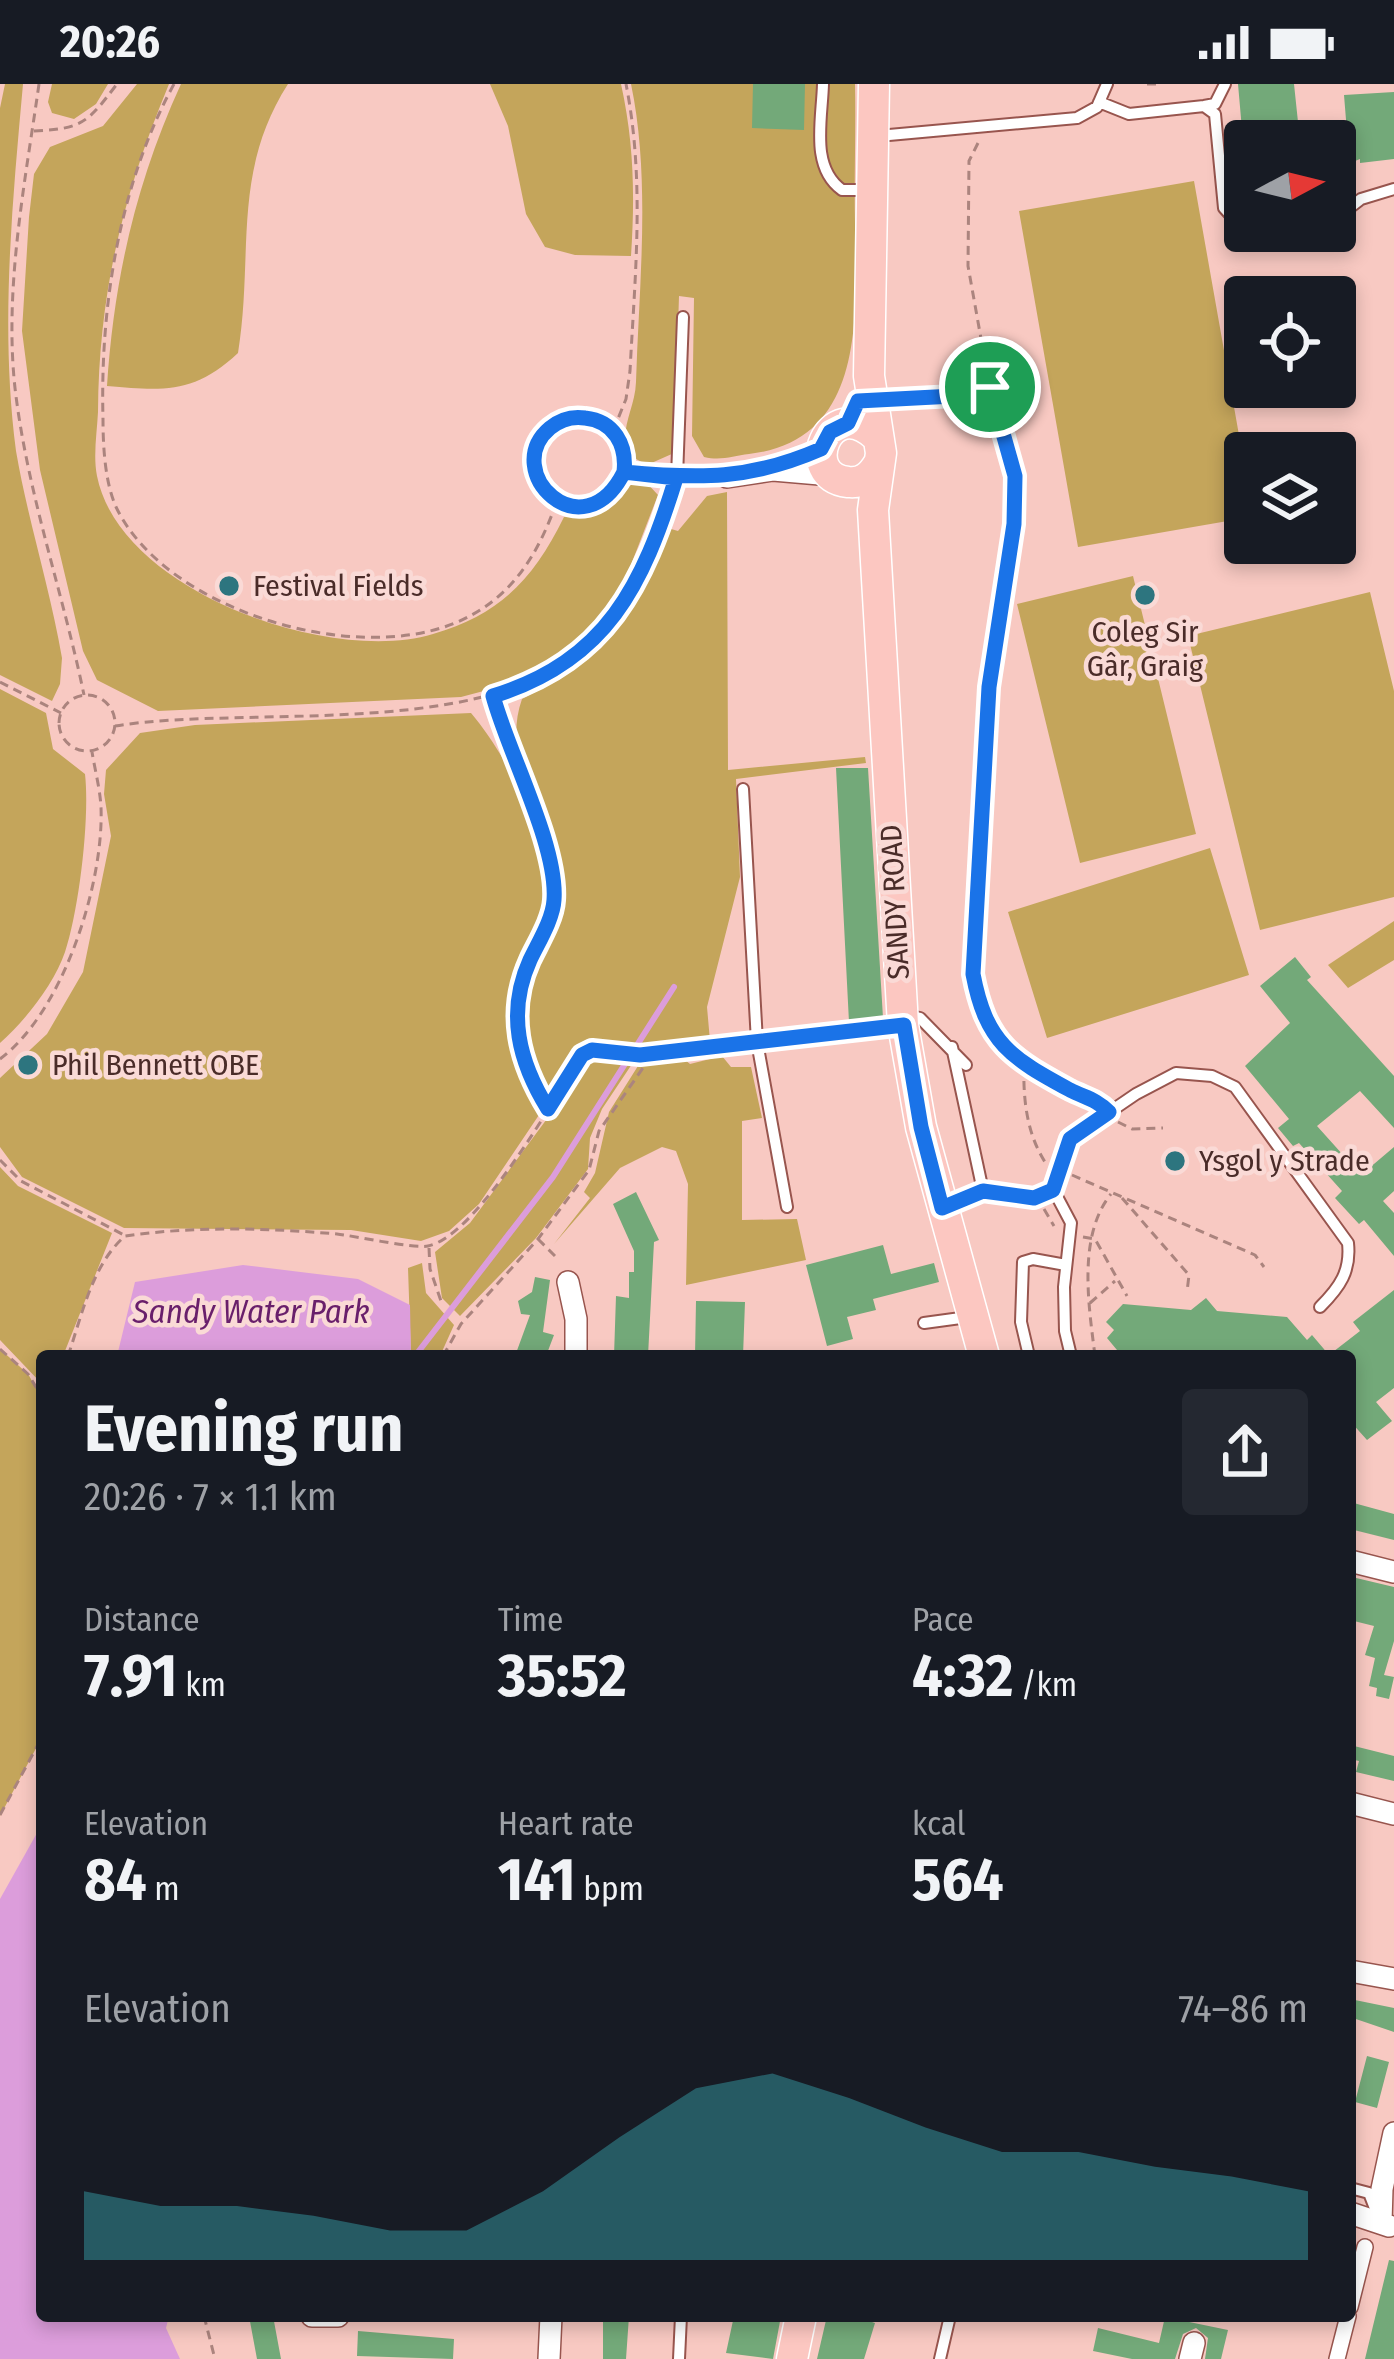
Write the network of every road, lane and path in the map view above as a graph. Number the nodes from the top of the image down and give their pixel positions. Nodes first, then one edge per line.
1 (39, 84) edge
2 (118, 84) edge
3 (174, 84) edge
4 (626, 84) edge
5 (823, 84) edge
6 (874, 84) edge
7 (1107, 84) edge
8 (1147, 84) edge
9 (1156, 84) edge
10 (1225, 84) edge
11 (1099, 102) junction
12 (1204, 106) junction
13 (32, 131) junction
14 (874, 136) junction
15 (993, 139) dead end
16 (1394, 189) edge
17 (875, 190) junction
18 (1356, 203) edge
19 (1224, 208) edge
20 (682, 317) dead end
21 (990, 387) junction
22 (871, 389) junction
23 (613, 430) junction
24 (867, 440) junction
25 (834, 469) junction
26 (624, 472) junction
27 (727, 477) joint
28 (676, 478) junction
29 (556, 502) junction
30 (873, 510) junction
31 (0, 682) edge
32 (84, 695) junction
33 (493, 696) junction
34 (61, 712) junction
35 (116, 726) junction
36 (92, 752) junction
37 (743, 789) dead end
38 (903, 1020) junction
39 (758, 1042) junction
40 (720, 1046) joint
41 (952, 1046) junction
42 (653, 1054) junction
43 (0, 1059) edge
44 (1024, 1064) junction
45 (966, 1066) dead end
46 (548, 1109) junction
47 (1109, 1112) junction
48 (1163, 1128) dead end
49 (0, 1160) edge
50 (1060, 1170) junction
51 (1053, 1189) junction
52 (983, 1191) junction
53 (1112, 1192) junction
54 (1121, 1197) junction
55 (787, 1207) dead end
56 (942, 1208) junction
57 (125, 1236) junction
58 (538, 1239) junction
59 (429, 1246) junction
60 (557, 1258) dead end
61 (1066, 1265) junction
62 (1264, 1267) dead end
63 (1116, 1280) dead end
64 (568, 1282) dead end
65 (1187, 1292) dead end
66 (440, 1301) dead end
67 (1088, 1305) junction
68 (1320, 1307) dead end
69 (974, 1316) junction
70 (924, 1323) dead end
71 (0, 1349) edge
72 (70, 1350) edge
73 (446, 1350) edge
74 (575, 1350) edge
75 (982, 1350) edge
76 (1027, 1350) edge
77 (1070, 1350) edge
78 (1094, 1350) edge
79 (36, 1387) edge
80 (1356, 1563) edge
81 (1394, 1572) edge
82 (36, 1748) edge
83 (1356, 1804) edge
84 (1394, 1814) edge
85 (0, 1815) edge
86 (1356, 1972) edge
87 (1394, 1979) edge
88 (1394, 2133) edge
89 (1356, 2190) edge
90 (1356, 2215) edge
91 (1388, 2225) edge
92 (1365, 2247) dead end
93 (1356, 2284) edge
94 (205, 2322) edge
95 (545, 2322) edge
96 (681, 2322) edge
97 (800, 2322) edge
98 (949, 2322) edge
99 (1346, 2322) edge
100 (214, 2359) edge
101 (549, 2359) edge
102 (679, 2359) edge
103 (791, 2359) edge
104 (940, 2359) edge
105 (1337, 2359) edge

1 - 13 path
2 - 13 path
3 - 29 path
4 - 23 path
5 - 17 lane
6 - 14 main road, SANDY ROAD
7 - 11 lane
8 - 9 path
10 - 12 lane
11 - 12 lane
11 - 14 lane
12 - 19 lane
13 - 32 path
14 - 17 main road, SANDY ROAD
15 - 21 path
16 - 18 lane
17 - 22 main road, SANDY ROAD
20 - 28 lane
21 - 22 path
21 - 44 path
22 - 24 main road, SANDY ROAD
23 - 26 lane
23 - 29 lane
24 - 25 main road
24 - 25 main road
24 - 30 main road, SANDY ROAD
25 - 27 street
25 - 30 main road
26 - 28 lane
26 - 29 lane
27 - 28 lane
28 - 33 path
30 - 38 main road, SANDY ROAD
31 - 34 path
32 - 34 path
32 - 35 path
33 - 35 path
33 - 46 path
34 - 36 path
35 - 36 path
36 - 43 path
37 - 39 lane
38 - 39 lane
38 - 41 lane
38 - 56 main road, SANDY ROAD
39 - 40 lane
39 - 55 lane
40 - 42 path
41 - 45 lane
41 - 52 lane
42 - 46 path
42 - 58 path
44 - 47 path
44 - 50 path
46 - 59 path
47 - 48 path
47 - 50 lane
47 - 68 lane
49 - 57 path
50 - 51 lane
50 - 53 path
51 - 52 lane
51 - 61 lane
52 - 56 lane
53 - 54 path
53 - 67 path
54 - 62 path
54 - 65 path
56 - 69 main road, SANDY ROAD
57 - 59 path
57 - 72 path
58 - 60 path
58 - 73 path
59 - 66 path
61 - 76 lane
61 - 77 lane
63 - 67 path
64 - 74 street
67 - 78 path
69 - 70 lane
69 - 75 main road, SANDY ROAD
71 - 79 path
80 - 81 street
82 - 85 path
83 - 84 street
86 - 87 street
88 - 91 street
89 - 91 lane
90 - 91 street
92 - 93 street
94 - 100 path
95 - 101 street
96 - 102 lane
97 - 103 main road
98 - 104 lane
99 - 105 street

